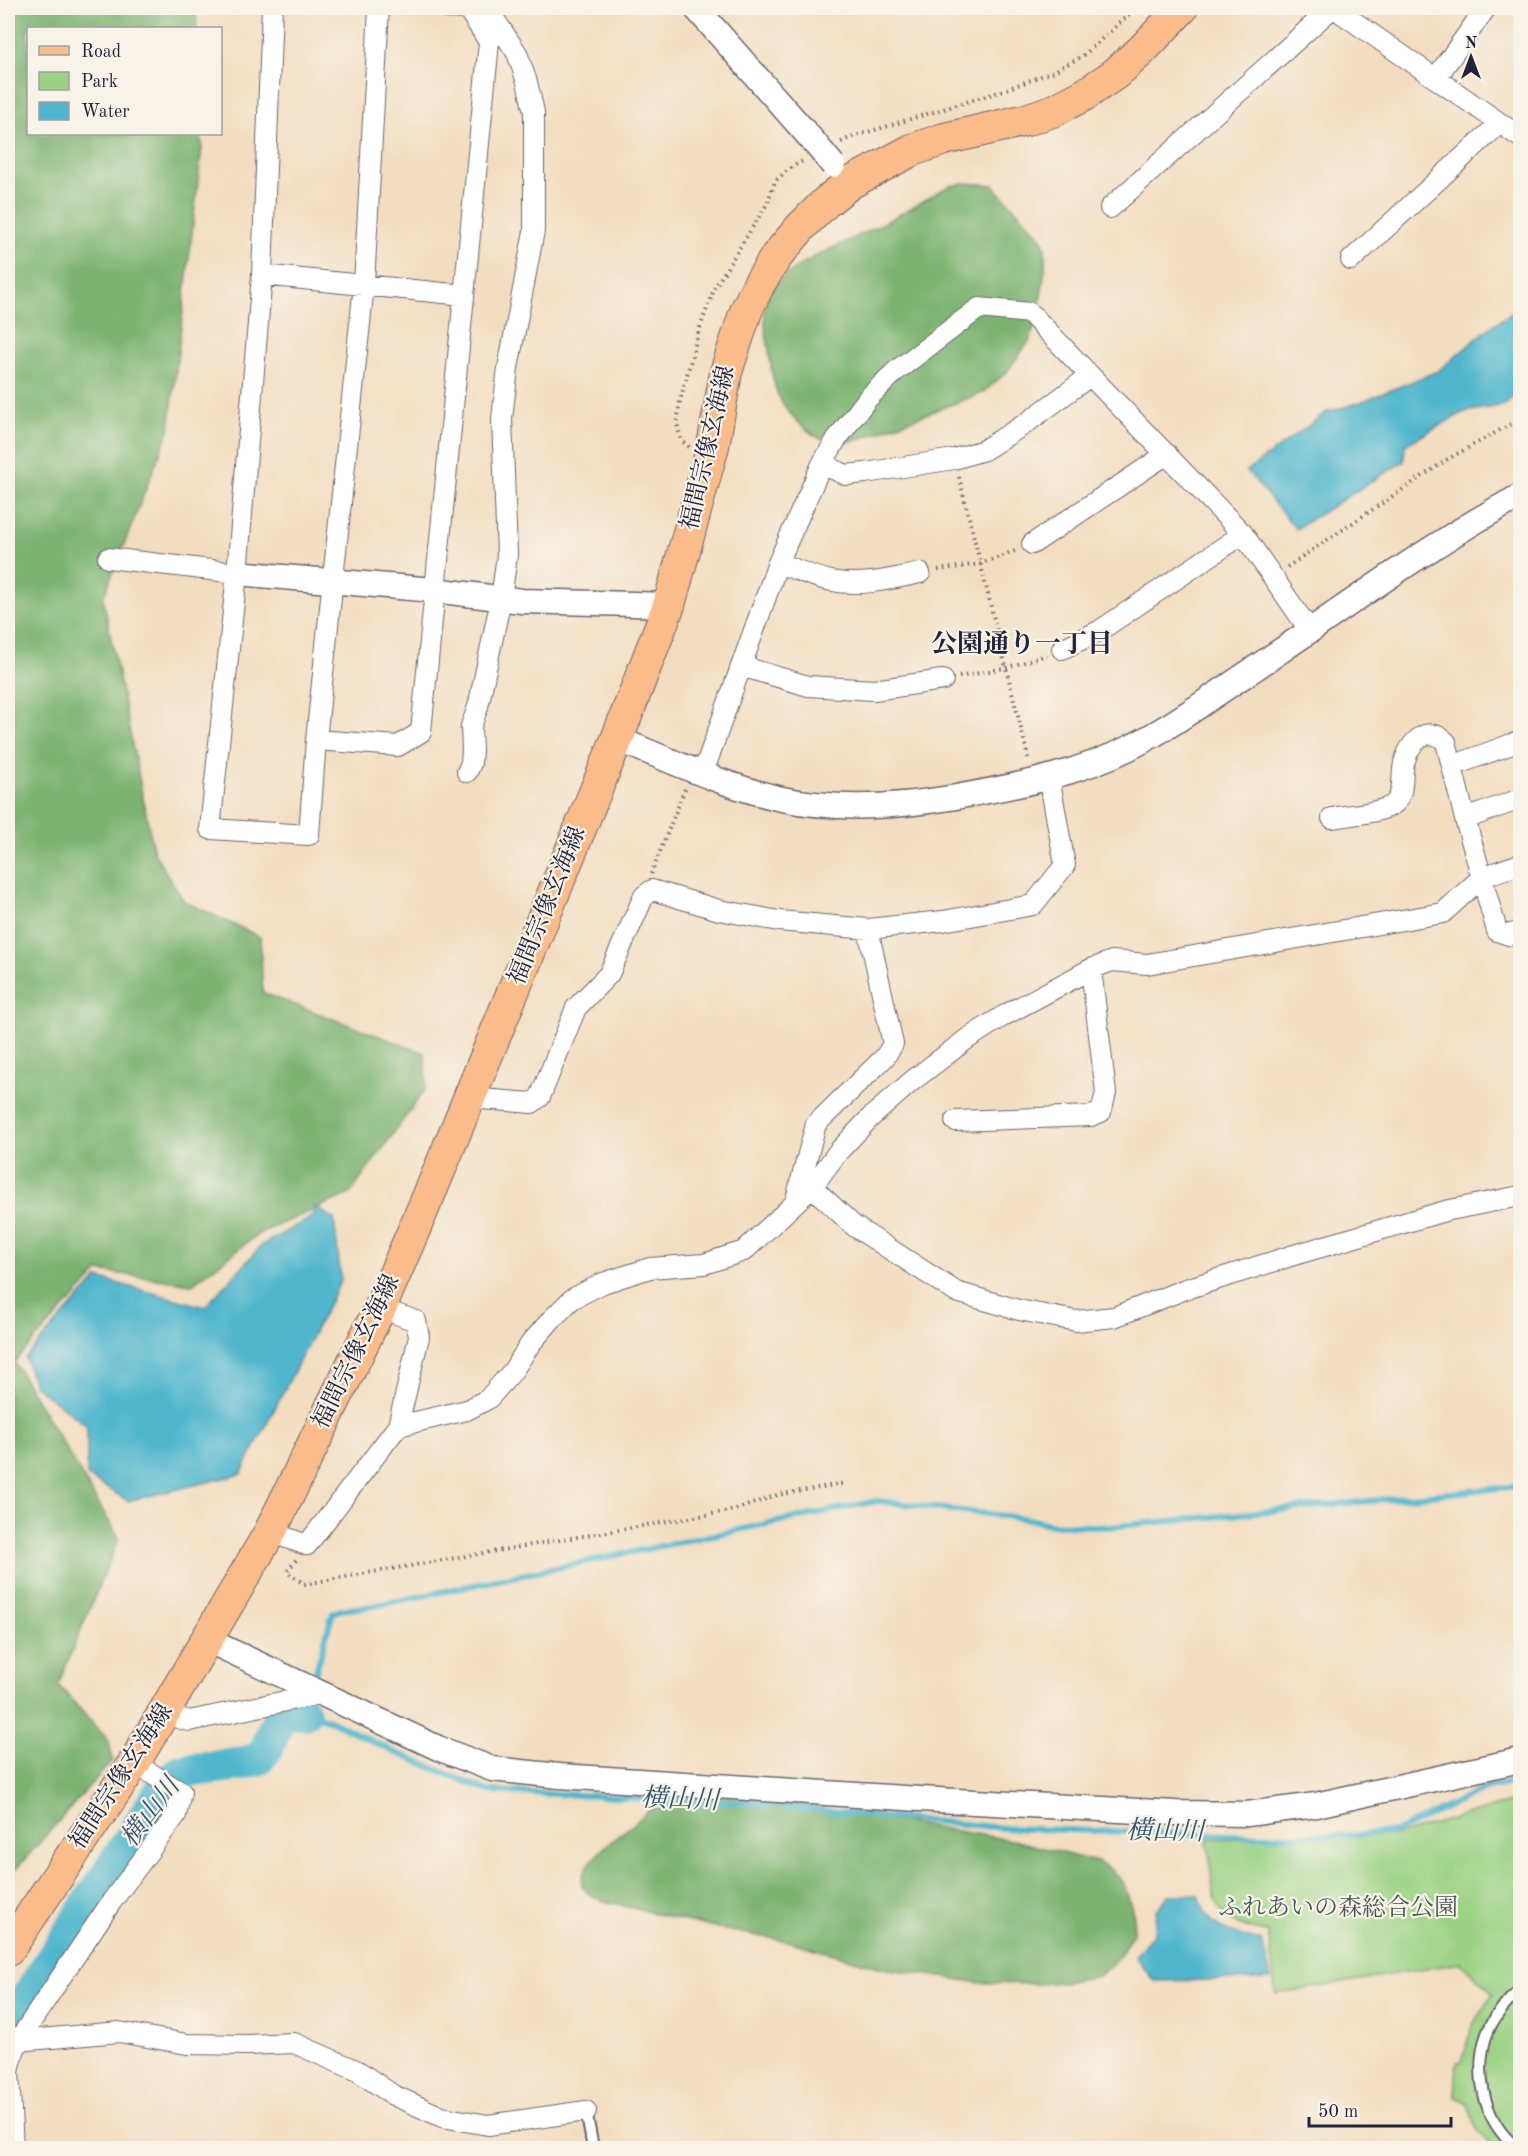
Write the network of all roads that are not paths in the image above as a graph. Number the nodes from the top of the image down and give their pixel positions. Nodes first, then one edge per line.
1 (272, 8) edge
2 (379, 8) edge
3 (447, 8) edge
4 (488, 8) edge
5 (696, 8) edge
6 (1182, 8) edge
7 (1333, 8) edge
8 (1486, 8) edge
9 (1436, 78) junction
10 (1500, 123) junction
11 (1521, 137) edge
12 (842, 174) junction
13 (1110, 208) dead end
14 (1351, 260) dead end
15 (262, 275) junction
16 (364, 285) junction
17 (464, 295) junction
18 (1090, 376) junction
19 (1167, 454) junction
20 (822, 464) junction
21 (1521, 496) edge
22 (1243, 534) junction
23 (1032, 544) road end
24 (108, 558) dead end
25 (778, 563) junction
26 (237, 573) junction
27 (920, 573) road end
28 (332, 581) junction
29 (434, 590) junction
30 (501, 599) junction
31 (669, 605) junction
32 (1310, 631) junction
33 (1062, 649) road end
34 (741, 666) junction
35 (943, 680) road end
36 (617, 739) junction
37 (316, 740) junction
38 (1521, 741) edge
39 (1452, 766) junction
40 (698, 771) junction
41 (467, 772) dead end
42 (1042, 780) junction
43 (1521, 799) edge
44 (1332, 818) dead end
45 (1465, 819) junction
46 (1521, 864) edge
47 (1482, 877) junction
48 (868, 929) junction
49 (1521, 931) edge
50 (1091, 969) junction
51 (469, 1098) junction
52 (955, 1121) dead end
53 (812, 1187) junction
54 (1521, 1196) edge
55 (795, 1203) junction
56 (380, 1308) junction
57 (398, 1426) junction
58 (270, 1532) junction
59 (207, 1640) junction
60 (320, 1694) junction
61 (164, 1714) junction
62 (1521, 1760) edge
63 (134, 1763) junction
64 (8, 1950) edge
65 (1521, 1990) edge
66 (18, 2041) junction
67 (586, 2111) joint
68 (13, 2148) edge
69 (594, 2148) edge
70 (1518, 2148) edge

1 - 15 street
2 - 16 street
3 - 17 street
4 - 30 street
5 - 12 street, bridge
6 - 12 main road, 福間宗像玄海線
7 - 9 street
7 - 13 street
8 - 9 street
9 - 10 street
10 - 11 street
10 - 14 street
12 - 31 main road, 福間宗像玄海線
15 - 16 street
15 - 26 street
16 - 17 street
16 - 28 street
17 - 29 street
18 - 19 street
18 - 20 street
18 - 20 street
19 - 22 street
19 - 23 street
20 - 25 street
21 - 32 street
22 - 32 street
22 - 33 street
24 - 26 street
25 - 27 street
25 - 34 street
26 - 28 street
26 - 37 street
28 - 29 street
28 - 37 street
29 - 30 street
29 - 37 street
30 - 31 street
30 - 41 street
31 - 36 main road, 福間宗像玄海線
32 - 42 street
34 - 35 street
34 - 40 street
36 - 40 street
36 - 51 main road, 福間宗像玄海線
38 - 39 street
39 - 44 street
39 - 45 street
40 - 42 street
42 - 48 street
43 - 45 street
45 - 47 street
46 - 47 street
47 - 49 street
47 - 50 street
48 - 51 street
48 - 55 street
50 - 52 street
50 - 53 street
51 - 56 main road, 福間宗像玄海線
53 - 54 street
53 - 55 street
55 - 57 street
56 - 57 street
56 - 58 main road, 福間宗像玄海線
57 - 58 street
58 - 59 main road, 福間宗像玄海線
59 - 60 street
59 - 61 main road, 福間宗像玄海線
60 - 61 street
60 - 62 street
61 - 63 main road, 福間宗像玄海線
63 - 64 main road, 福間宗像玄海線
63 - 66 street
65 - 70 lane
66 - 67 street
66 - 68 street
67 - 69 lane

